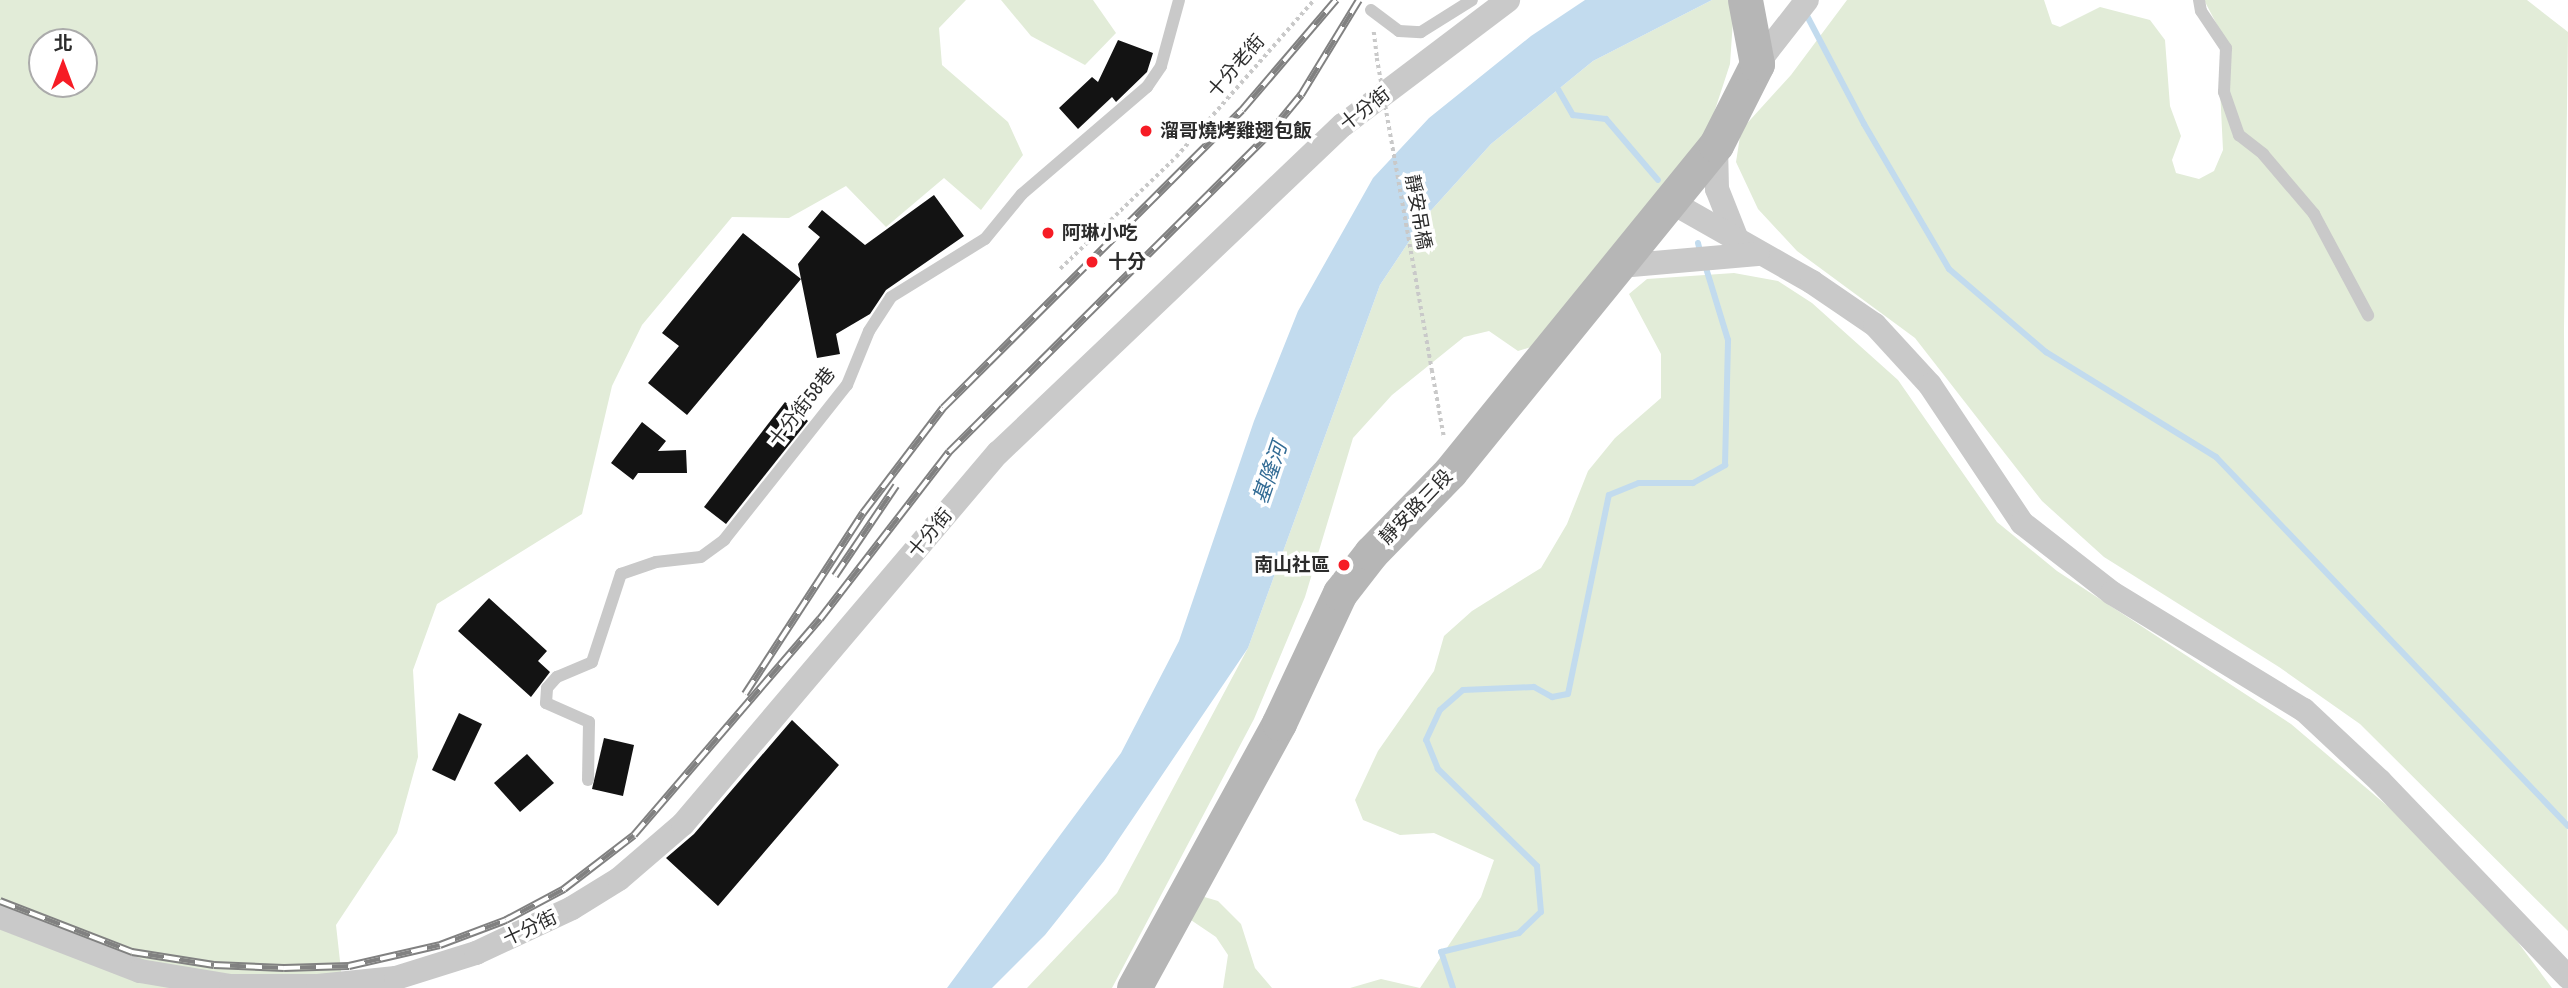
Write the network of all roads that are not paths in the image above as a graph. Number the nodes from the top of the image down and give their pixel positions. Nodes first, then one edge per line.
1 (1179, 0) edge
2 (1472, 0) edge
3 (1508, 0) edge
4 (1745, 0) edge
5 (1807, 0) edge
6 (2199, 0) edge
7 (1371, 10) dead end
8 (1757, 64) junction
9 (1716, 145) junction
10 (1673, 203) junction
11 (1738, 242) junction
12 (1762, 254) junction
13 (1620, 267) junction
14 (2368, 315) dead end
15 (588, 780) dead end
16 (0, 917) edge
17 (2568, 977) edge
18 (318, 986) edge
19 (1134, 988) edge

1 - 15 lane, 十分街58巷
2 - 7 lane
3 - 18 street, 十分街
4 - 8 main road
5 - 8 street
6 - 14 lane
8 - 9 main road, 靜安路三段
9 - 10 main road, 靜安路三段
9 - 11 street
10 - 11 street
10 - 13 main road, 靜安路三段
11 - 12 street
12 - 13 street
12 - 17 street
13 - 19 main road, 靜安路三段
16 - 18 street, 十分街

